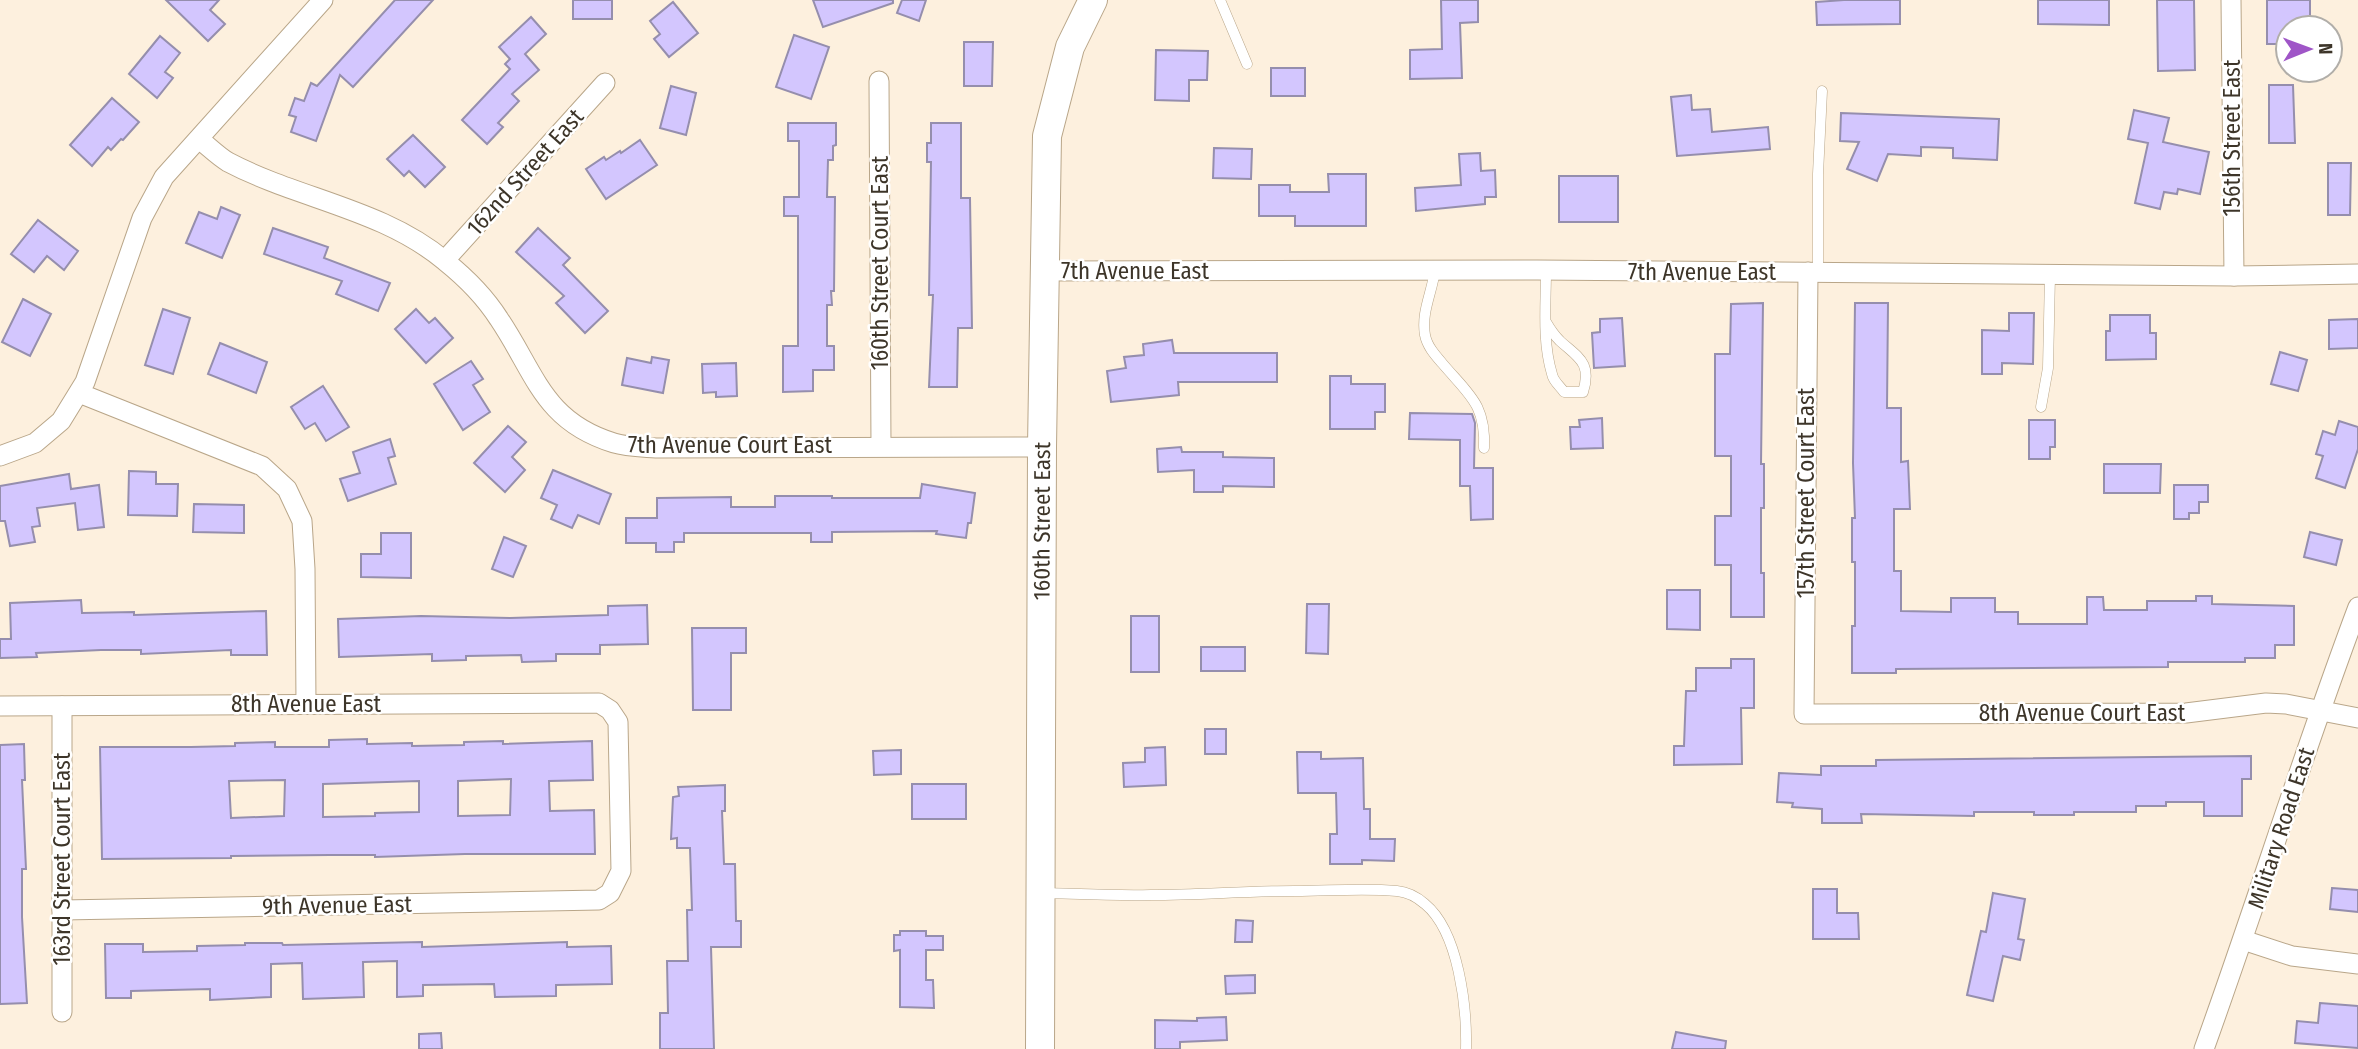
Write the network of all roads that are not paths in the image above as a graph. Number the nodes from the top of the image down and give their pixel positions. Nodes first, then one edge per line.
1 (323, 0) edge
2 (1093, 0) edge
3 (1220, 0) edge
4 (2231, 0) edge
5 (1247, 64) dead end
6 (879, 81) dead end
7 (605, 83) dead end
8 (1822, 91) dead end
9 (199, 139) junction
10 (444, 260) junction
11 (1435, 270) junction
12 (1546, 270) junction
13 (1046, 271) junction
14 (1813, 272) junction
15 (2358, 274) edge
16 (2050, 275) junction
17 (2234, 276) junction
18 (1546, 322) junction
19 (79, 393) junction
20 (2041, 407) dead end
21 (880, 446) junction
22 (1042, 447) junction
23 (1484, 448) dead end
24 (0, 456) edge
25 (2358, 607) edge
26 (306, 704) junction
27 (0, 706) edge
28 (62, 706) junction
29 (2320, 710) junction
30 (1804, 714) joint
31 (2358, 719) edge
32 (610, 893) joint
33 (1041, 893) junction
34 (62, 910) junction
35 (2244, 940) junction
36 (2358, 964) edge
37 (62, 1012) dead end
38 (1040, 1049) edge
39 (1466, 1049) edge
40 (2204, 1049) edge

1 - 9 street
2 - 13 street, 160th Street East
3 - 5 lane
4 - 17 street, 156th Street East
6 - 21 street, 160th Street Court East
7 - 10 street, 162nd Street East
8 - 14 lane
9 - 10 street, 7th Avenue Court East
9 - 19 street
10 - 21 street, 7th Avenue Court East
11 - 12 street, 7th Avenue East
11 - 13 street, 7th Avenue East
11 - 23 lane
12 - 14 street, 7th Avenue East
12 - 18 lane
13 - 22 street, 160th Street East
14 - 16 street, 7th Avenue East
14 - 30 street, 157th Street Court East
15 - 17 street, 7th Avenue East
16 - 17 street, 7th Avenue East
16 - 20 lane
18 - 18 lane
19 - 24 street
19 - 26 street
21 - 22 street, 7th Avenue Court East
22 - 33 street, 160th Street East
25 - 29 street, Military Road East
26 - 28 street, 8th Avenue East
26 - 32 street, 8th Avenue East
27 - 28 street, 8th Avenue East
28 - 34 street, 163rd Street Court East
29 - 30 street, 8th Avenue Court East
29 - 31 street, 8th Avenue Court East
29 - 35 street, Military Road East
32 - 34 street, 9th Avenue East
33 - 38 street, 160th Street East
33 - 39 lane
34 - 37 street, 163rd Street Court East
35 - 36 street
35 - 40 street, Military Road East

